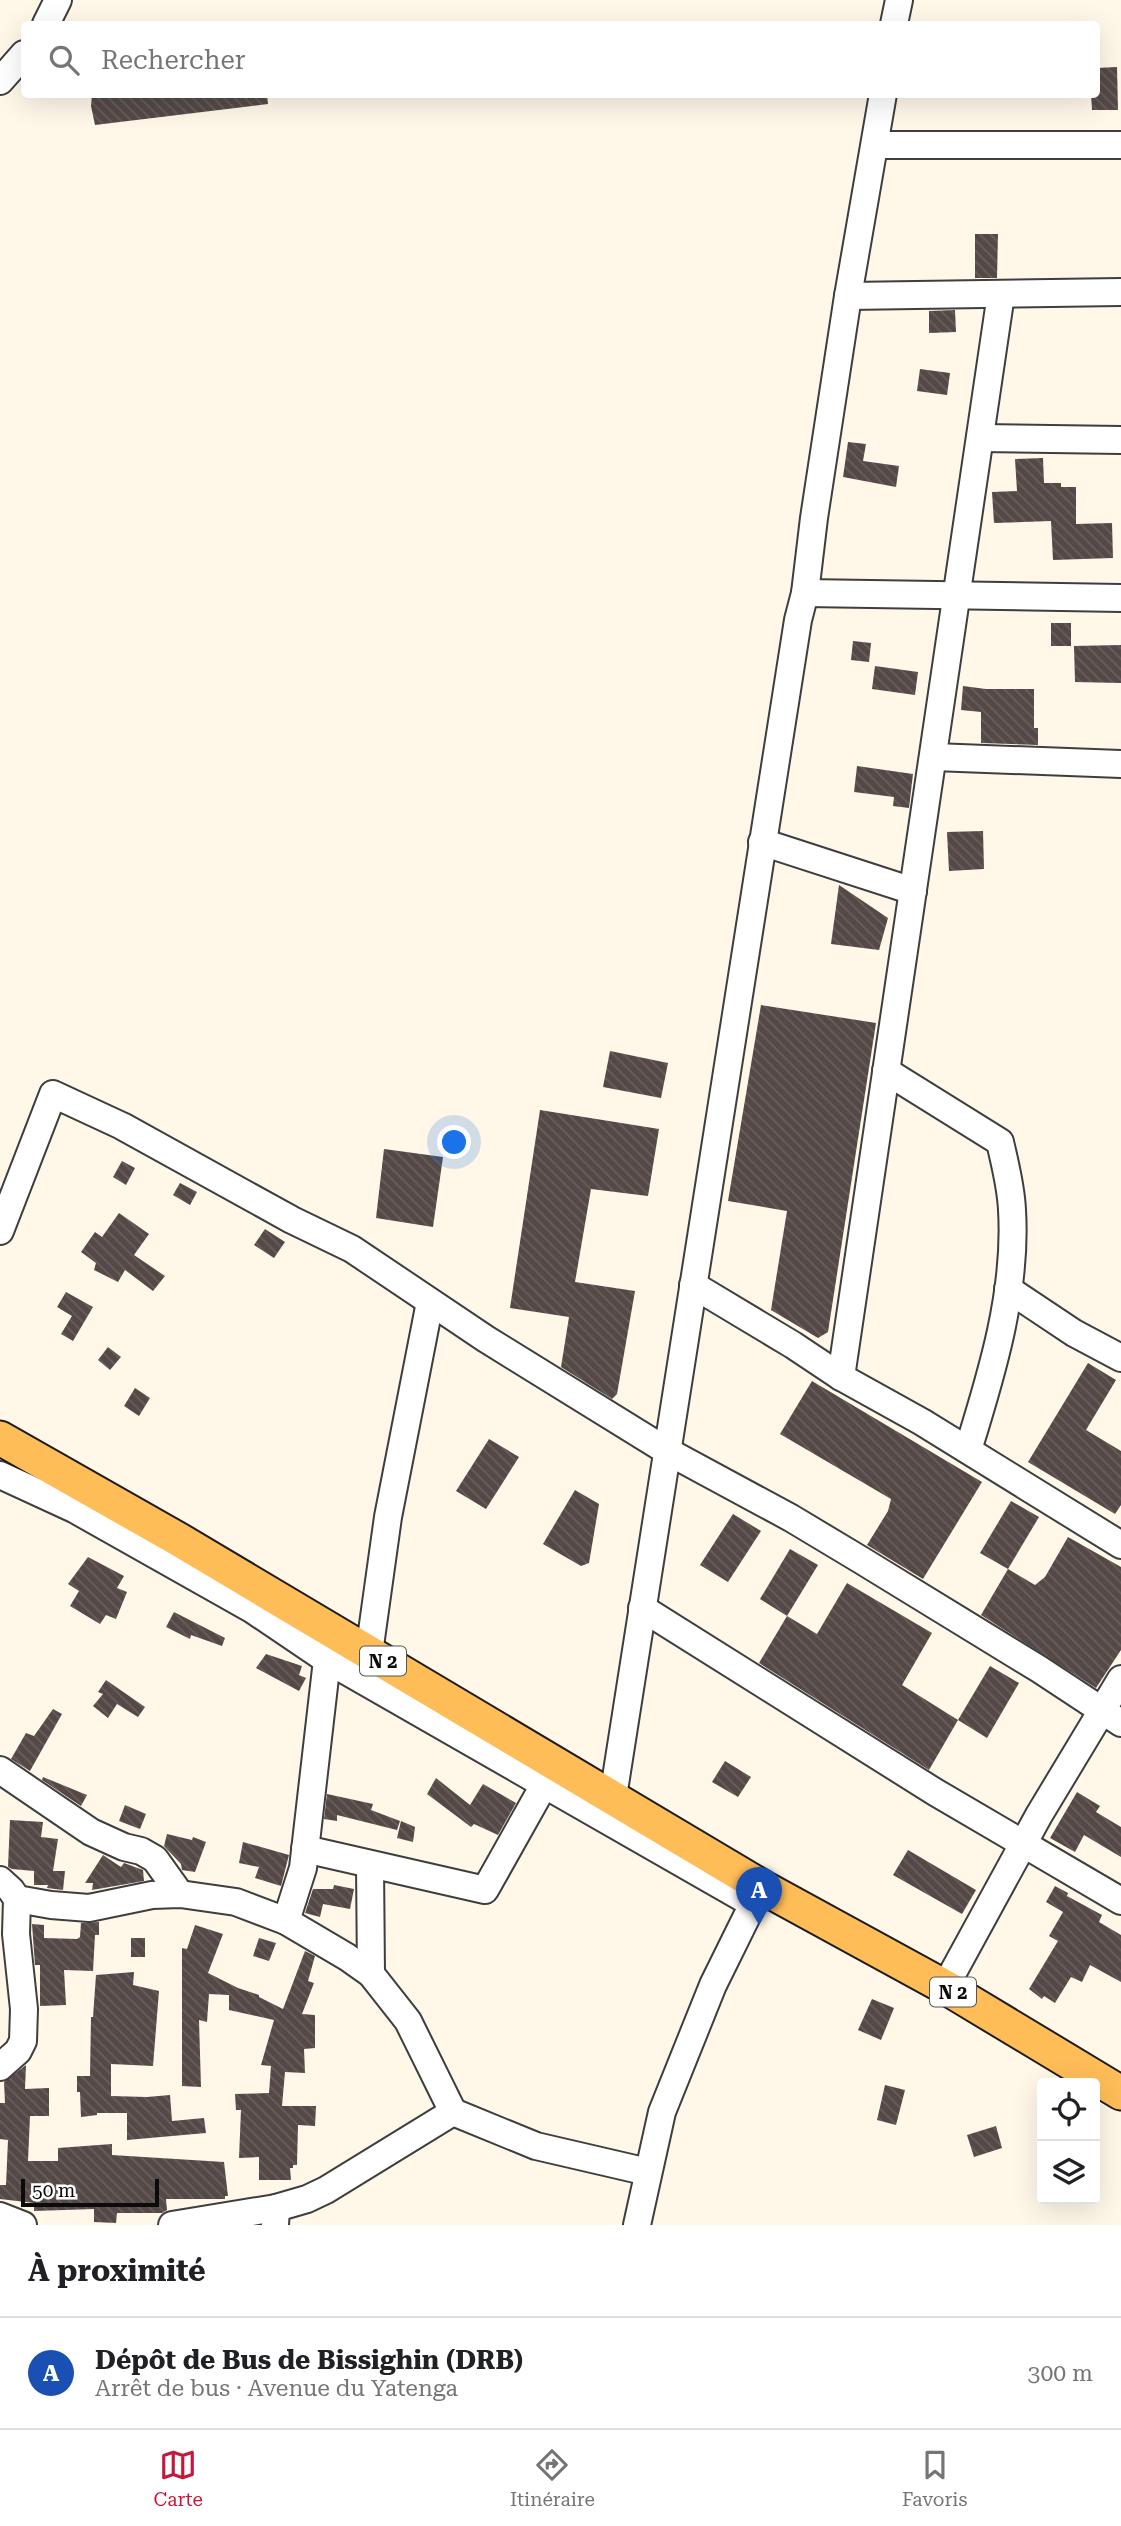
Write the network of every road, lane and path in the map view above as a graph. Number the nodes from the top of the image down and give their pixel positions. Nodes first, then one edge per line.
1 (58, 0) edge
2 (899, 0) edge
3 (48, 21) edge
4 (895, 21) edge
5 (21, 57) edge
6 (0, 81) edge
7 (882, 98) edge
8 (875, 145) junction
9 (1121, 145) edge
10 (1121, 292) edge
11 (1001, 294) junction
12 (848, 296) junction
13 (980, 438) junction
14 (1121, 440) edge
15 (805, 593) junction
16 (957, 596) junction
17 (1121, 598) edge
18 (934, 757) junction
19 (1121, 764) edge
20 (762, 842) junction
21 (913, 891) junction
22 (886, 1071) junction
23 (0, 1231) edge
24 (693, 1285) junction
25 (1009, 1289) junction
26 (430, 1302) junction
27 (1121, 1358) edge
28 (841, 1377) junction
29 (0, 1438) edge
30 (968, 1450) junction
31 (667, 1451) junction
32 (0, 1475) edge
33 (1121, 1545) edge
34 (642, 1608) junction
35 (369, 1653) junction
36 (327, 1660) junction
37 (1121, 1679) edge
38 (1111, 1717) edge
39 (3, 1783) edge
40 (544, 1785) junction
41 (612, 1797) junction
42 (1023, 1843) junction
43 (305, 1849) junction
44 (370, 1865) junction
45 (9, 1889) edge
46 (180, 1894) junction
47 (766, 1896) junction
48 (1121, 1901) edge
49 (286, 1921) junction
50 (371, 1974) junction
51 (944, 1987) junction
52 (0, 2067) edge
53 (1121, 2093) edge
54 (453, 2112) junction
55 (648, 2172) junction
56 (0, 2216) edge
57 (276, 2216) edge
58 (23, 2225) edge
59 (172, 2225) edge
60 (637, 2225) edge

1 - 3 street
2 - 4 street
5 - 6 street
7 - 8 street
8 - 9 street
8 - 12 street
10 - 11 street
11 - 12 street
11 - 13 street
12 - 15 street
13 - 14 street
13 - 16 street
15 - 16 street
15 - 20 street
16 - 17 street
16 - 18 street
18 - 19 street
18 - 21 street
20 - 21 street
20 - 24 street
21 - 22 street
22 - 25 street
22 - 28 street
23 - 26 street
24 - 28 street
24 - 31 street
25 - 27 street
25 - 30 street
26 - 31 street
26 - 35 street
28 - 30 street
29 - 35 main road, N 2
30 - 33 street
31 - 34 street
31 - 38 street
32 - 36 street
34 - 41 street
34 - 42 street
35 - 41 main road, N 2
36 - 40 street
36 - 43 street
37 - 38 street
38 - 42 street
39 - 46 street
40 - 44 street
40 - 47 street
41 - 47 main road, N 2
42 - 48 street
42 - 51 street
43 - 44 street
43 - 49 street
44 - 50 street
45 - 46 street
45 - 52 street
46 - 49 street
47 - 51 main road, N 2
47 - 55 street
49 - 50 street
50 - 54 street
51 - 53 main road, N 2
54 - 55 street
54 - 57 street
55 - 60 street
56 - 58 street
57 - 59 street

